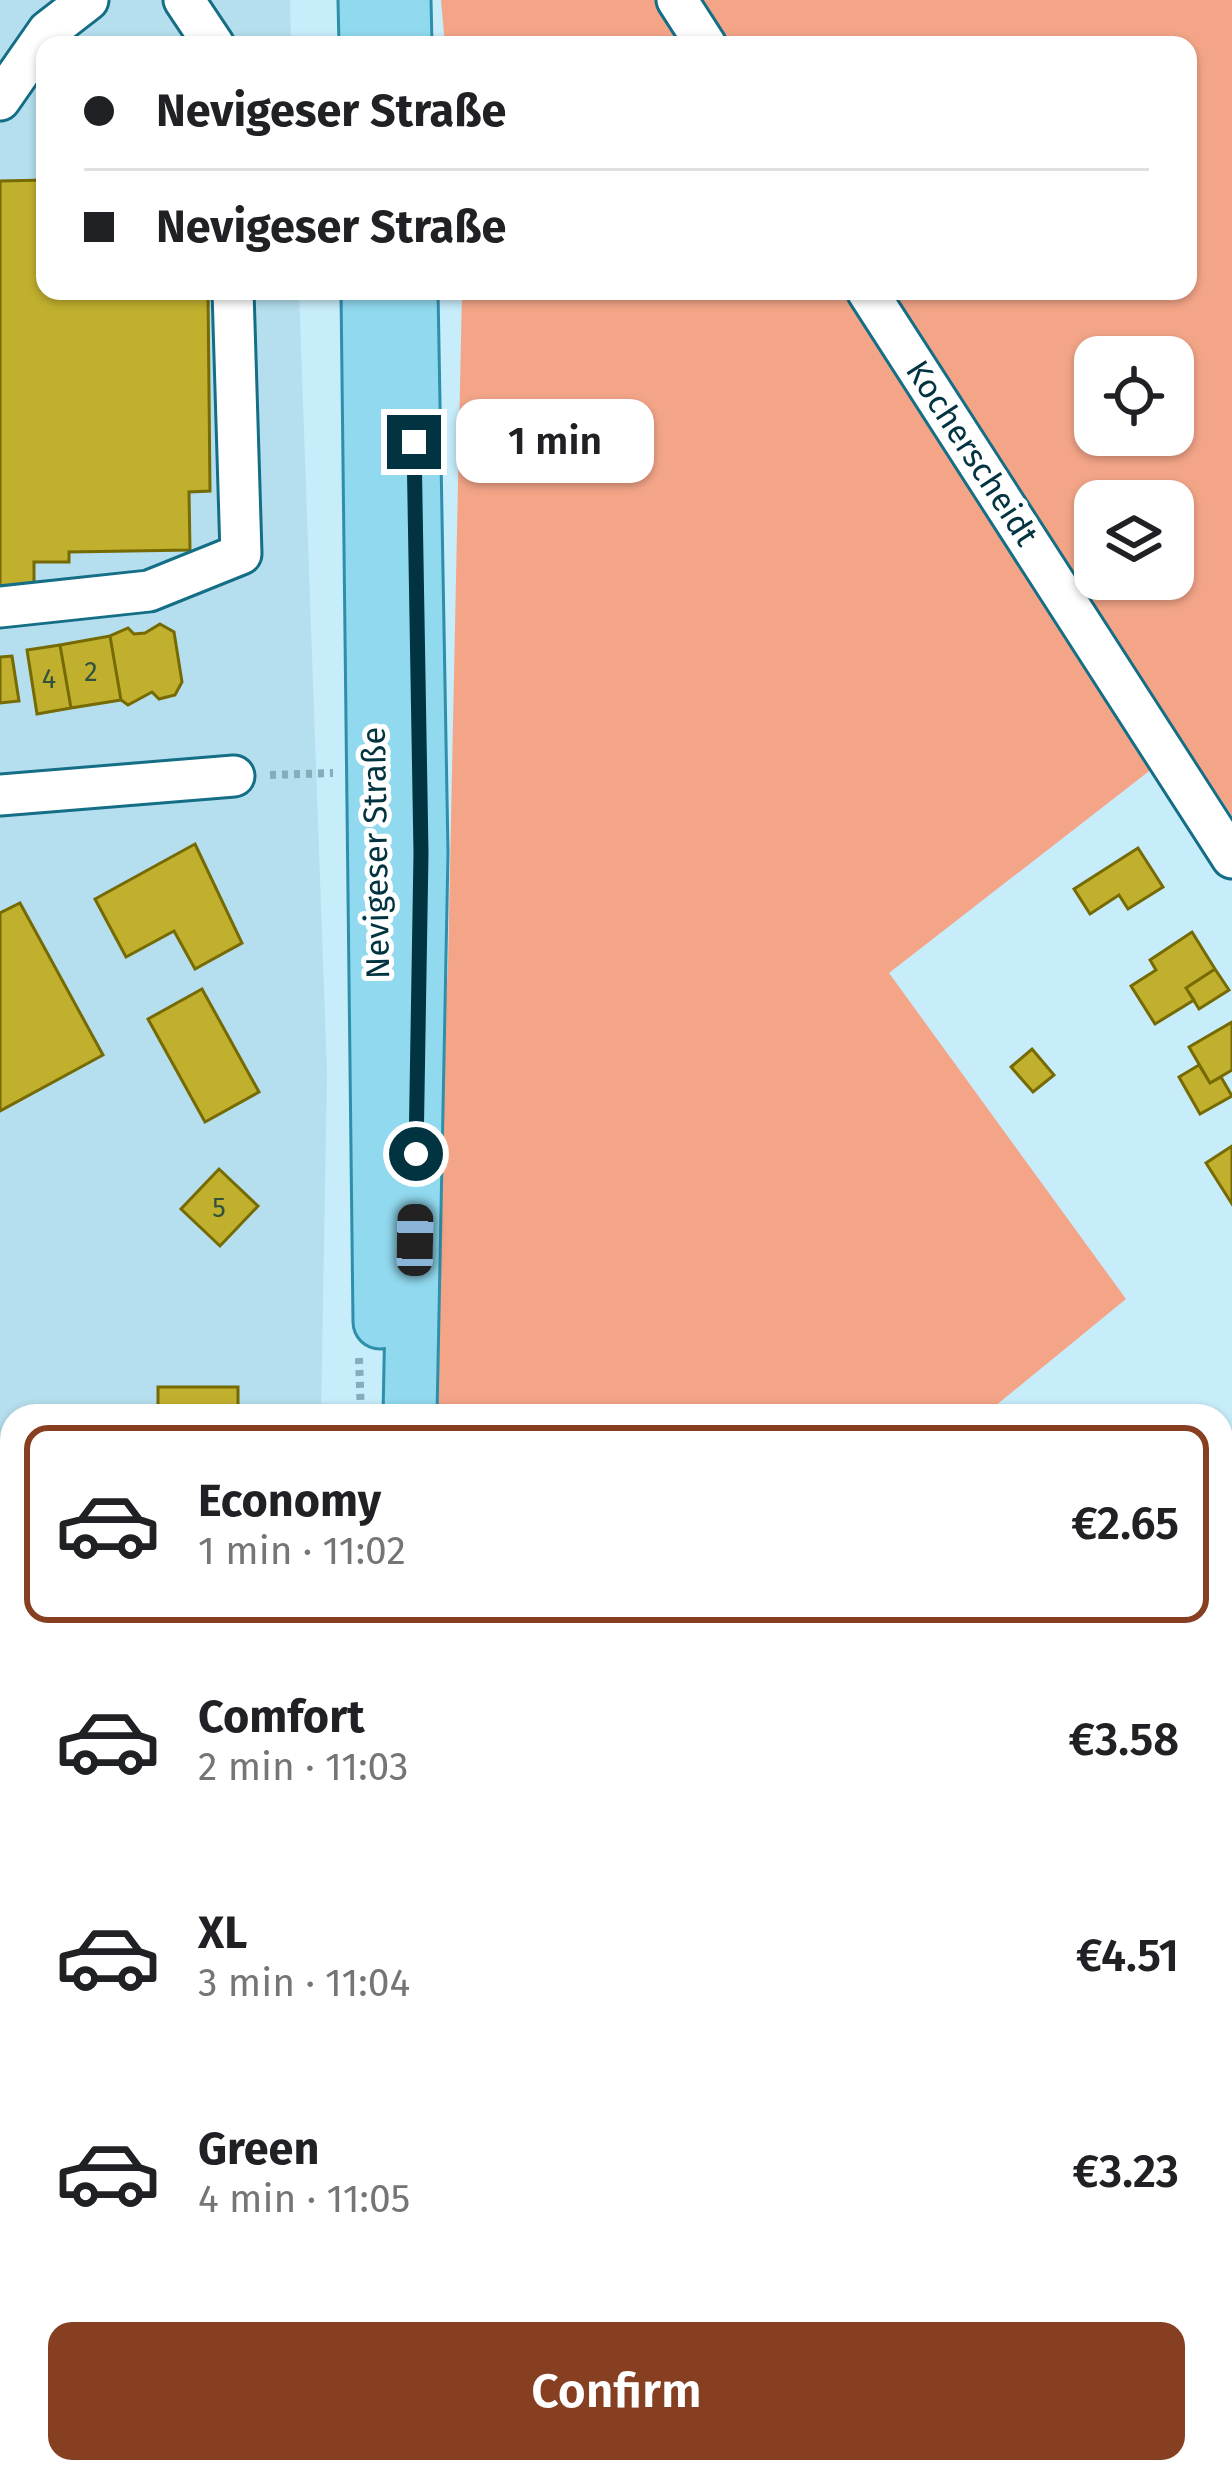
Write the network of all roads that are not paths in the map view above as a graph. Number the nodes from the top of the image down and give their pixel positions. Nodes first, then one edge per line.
1 (88, 0) edge
2 (184, 0) edge
3 (365, 0) edge
4 (404, 0) edge
5 (677, 0) edge
6 (45, 36) edge
7 (208, 36) edge
8 (366, 36) edge
9 (405, 36) edge
10 (700, 36) edge
11 (36, 48) edge
12 (0, 100) edge
13 (233, 300) edge
14 (368, 300) edge
15 (411, 300) edge
16 (873, 300) edge
17 (0, 607) edge
18 (234, 776) road end
19 (0, 795) edge
20 (1232, 858) edge
21 (382, 1404) edge
22 (410, 1404) edge

1 - 6 street
2 - 7 street
3 - 8 main road
4 - 9 main road
5 - 10 street
11 - 12 street
13 - 17 street
14 - 21 main road, Nevigeser Straße
15 - 22 main road, Nevigeser Straße
16 - 20 street, Kocherscheidt
18 - 19 street

